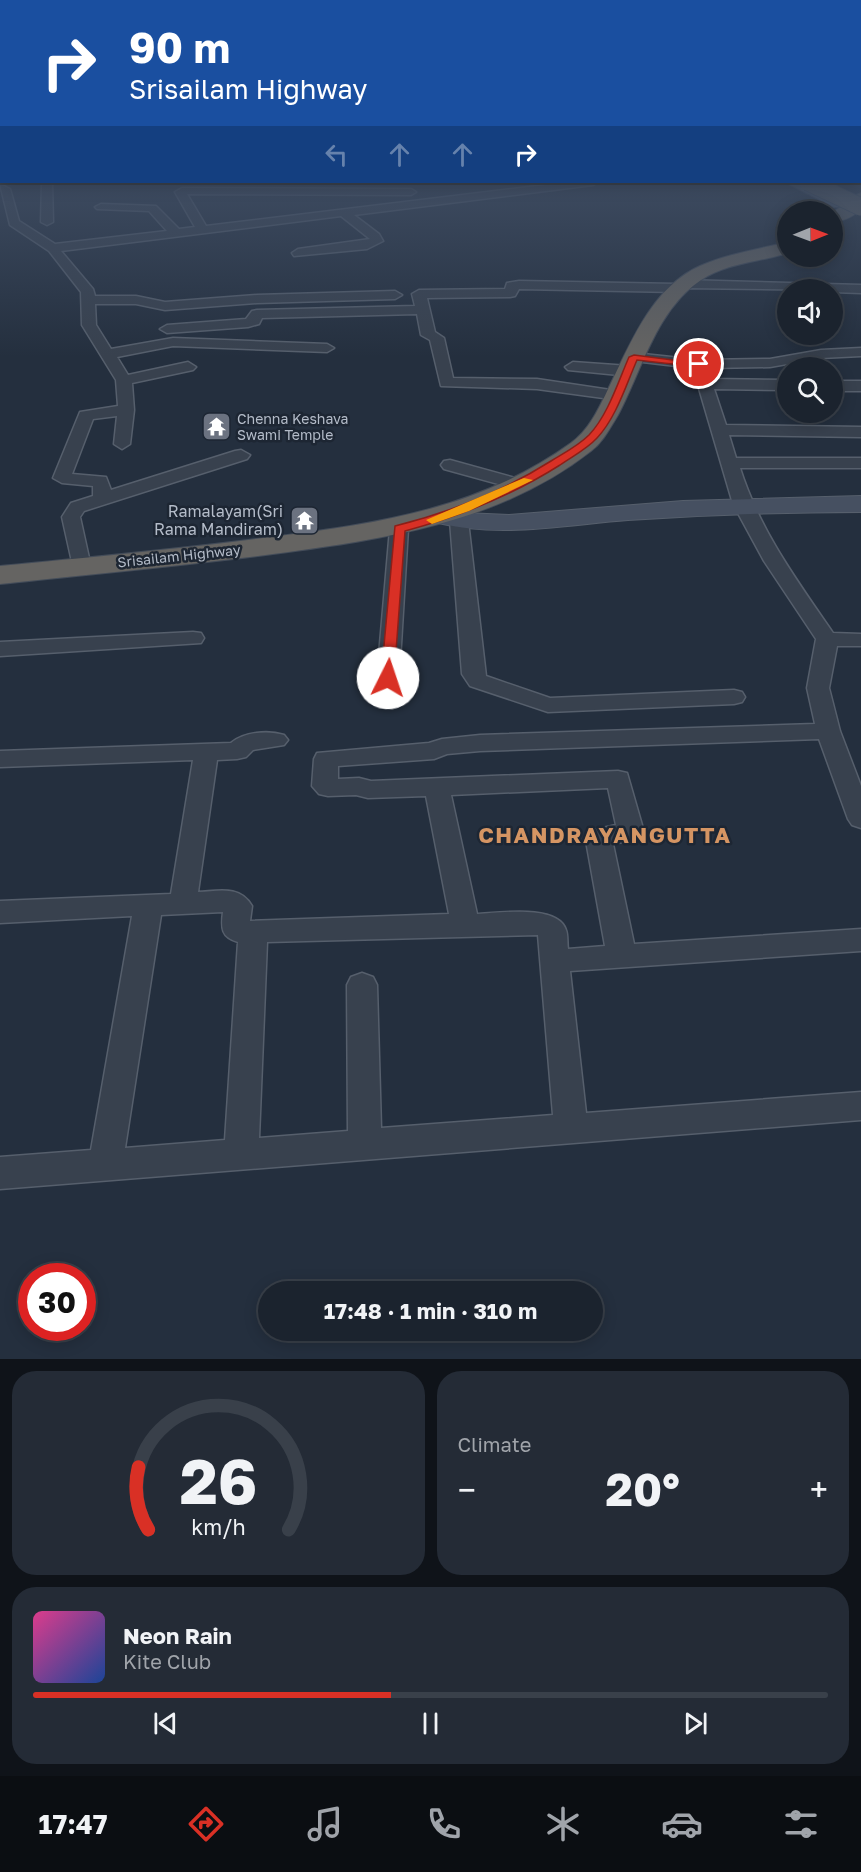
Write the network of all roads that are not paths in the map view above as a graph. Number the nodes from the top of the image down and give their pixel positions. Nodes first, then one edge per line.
1 (26, 230) edge
2 (174, 230) edge
3 (193, 230) edge
4 (368, 230) edge
5 (176, 233) junction
6 (777, 239) edge
7 (53, 248) junction
8 (777, 251) edge
9 (298, 253) dead end
10 (744, 256) junction
11 (278, 285) dead end
12 (680, 286) junction
13 (777, 288) edge
14 (843, 289) edge
15 (861, 289) edge
16 (395, 295) junction
17 (89, 300) junction
18 (395, 310) junction
19 (421, 310) junction
20 (166, 329) dead end
21 (327, 348) dead end
22 (861, 352) edge
23 (107, 354) junction
24 (631, 364) junction
25 (699, 364) junction
26 (573, 366) dead end
27 (188, 367) dead end
28 (124, 380) junction
29 (707, 384) junction
30 (777, 385) edge
31 (843, 386) edge
32 (861, 386) edge
33 (618, 395) junction
34 (126, 410) junction
35 (720, 430) junction
36 (861, 432) edge
37 (122, 444) dead end
38 (241, 455) dead end
39 (731, 463) junction
40 (861, 463) edge
41 (450, 465) dead end
42 (520, 485) junction
43 (102, 499) junction
44 (742, 504) junction
45 (861, 504) edge
46 (453, 519) junction
47 (399, 529) junction
48 (81, 567) junction
49 (0, 574) edge
50 (193, 638) dead end
51 (827, 639) junction
52 (861, 640) edge
53 (0, 648) edge
54 (388, 678) dead end
55 (734, 697) dead end
56 (828, 731) junction
57 (276, 740) dead end
58 (206, 752) junction
59 (0, 759) edge
60 (437, 786) junction
61 (861, 819) edge
62 (183, 903) junction
63 (148, 906) junction
64 (0, 912) edge
65 (465, 925) junction
66 (253, 932) junction
67 (861, 940) edge
68 (622, 957) junction
69 (554, 961) junction
70 (362, 985) dead end
71 (861, 1106) edge
72 (571, 1128) junction
73 (365, 1143) junction
74 (241, 1153) junction
75 (106, 1164) junction
76 (0, 1173) edge

1 - 7 street
2 - 5 street
3 - 5 street
4 - 9 street
5 - 7 street
6 - 10 highway
7 - 17 street
8 - 10 highway
10 - 12 highway, Srisailam Highway
11 - 16 street
12 - 13 street
12 - 19 street
12 - 24 highway, Srisailam Highway
14 - 15 street
16 - 17 street
16 - 18 street
17 - 23 street
18 - 19 street
18 - 20 street
19 - 33 street
21 - 23 street
22 - 25 street
23 - 28 street
24 - 25 street
24 - 26 street
24 - 33 highway, Srisailam Highway
25 - 29 street
27 - 28 street
28 - 34 street
29 - 30 street
29 - 35 street
31 - 32 street
33 - 42 highway, Srisailam Highway
34 - 37 street
34 - 43 street
35 - 36 street
35 - 39 street
38 - 43 street
39 - 40 street
39 - 44 street
41 - 42 street
42 - 46 highway, Srisailam Highway
43 - 48 street
44 - 45 main road
44 - 46 main road
44 - 51 street
46 - 47 highway, Srisailam Highway
46 - 55 street
47 - 48 highway, Srisailam Highway
47 - 54 street
48 - 49 highway, Srisailam Highway
50 - 53 street
51 - 52 street
51 - 56 street
56 - 60 street
56 - 61 street
57 - 58 street
58 - 59 street
58 - 62 street
60 - 65 street
60 - 68 street
62 - 63 street
62 - 66 street
63 - 64 street
63 - 75 street
65 - 66 street
65 - 69 street
66 - 74 street
67 - 68 street
68 - 69 street
69 - 72 street
70 - 73 street
71 - 72 street
72 - 73 street
73 - 74 street
74 - 75 street
75 - 76 street

